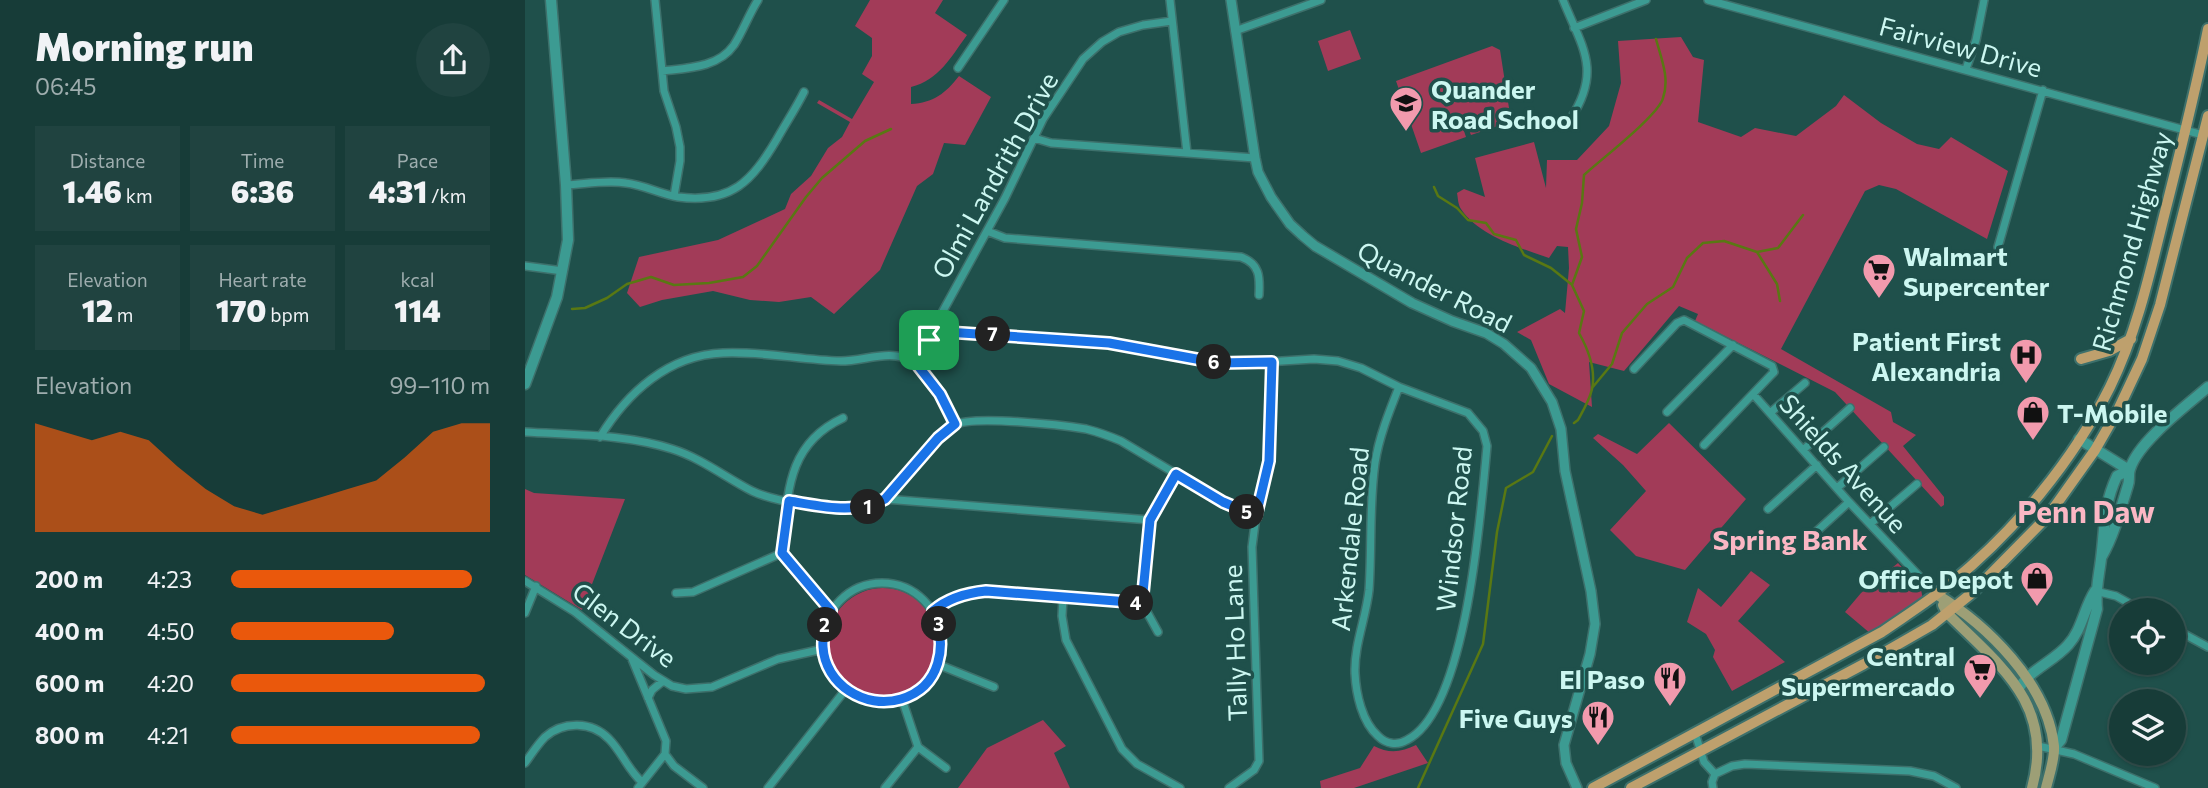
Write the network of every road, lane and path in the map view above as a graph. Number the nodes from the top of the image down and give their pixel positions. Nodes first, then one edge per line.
1 (551, 0) edge
2 (655, 0) edge
3 (758, 0) edge
4 (1004, 0) edge
5 (1170, 0) edge
6 (1231, 0) edge
7 (1321, 0) edge
8 (1563, 0) edge
9 (1646, 0) edge
10 (1708, 0) edge
11 (1984, 0) edge
12 (1172, 21) junction
13 (1574, 28) junction
14 (2208, 30) edge
15 (1235, 32) junction
16 (2206, 46) edge
17 (958, 68) dead end
18 (1966, 69) junction
19 (662, 71) junction
20 (2043, 90) junction
21 (804, 92) dead end
22 (2208, 116) edge
23 (1571, 118) dead end
24 (2186, 130) junction
25 (2203, 135) junction
26 (1034, 138) junction
27 (1187, 153) junction
28 (1255, 158) junction
29 (566, 186) junction
30 (674, 196) junction
31 (987, 231) junction
32 (1998, 247) dead end
33 (525, 266) edge
34 (563, 271) junction
35 (1259, 295) dead end
36 (2131, 339) junction
37 (929, 340) junction
38 (1733, 345) junction
39 (2081, 359) dead end
40 (915, 362) junction
41 (1272, 362) junction
42 (1634, 369) dead end
43 (1805, 383) dead end
44 (525, 384) edge
45 (1399, 387) junction
46 (2208, 387) edge
47 (1753, 394) junction
48 (1850, 408) dead end
49 (1667, 412) dead end
50 (1770, 413) junction
51 (843, 418) dead end
52 (955, 424) junction
53 (525, 432) edge
54 (600, 437) junction
55 (2080, 439) junction
56 (1703, 445) dead end
57 (1884, 447) dead end
58 (1803, 450) junction
59 (2095, 450) junction
60 (1817, 466) junction
61 (2129, 470) junction
62 (1176, 474) junction
63 (1917, 484) dead end
64 (1837, 488) junction
65 (885, 499) junction
66 (789, 501) junction
67 (1849, 502) junction
68 (1768, 509) dead end
69 (1256, 516) junction
70 (1150, 520) junction
71 (1870, 524) junction
72 (1806, 541) dead end
73 (782, 553) junction
74 (525, 581) edge
75 (536, 586) junction
76 (2095, 591) junction
77 (676, 593) dead end
78 (1936, 594) junction
79 (1063, 597) junction
80 (2120, 598) edge
81 (1142, 603) junction
82 (1952, 610) junction
83 (831, 611) junction
84 (933, 611) junction
85 (525, 613) edge
86 (1158, 632) dead end
87 (2186, 635) edge
88 (2208, 647) edge
89 (823, 649) junction
90 (632, 658) junction
91 (937, 664) junction
92 (2028, 677) junction
93 (663, 681) junction
94 (994, 687) dead end
95 (2019, 688) junction
96 (846, 689) junction
97 (648, 698) junction
98 (902, 699) junction
99 (1695, 733) junction
100 (1377, 735) joint
101 (2038, 746) junction
102 (918, 747) junction
103 (2054, 748) junction
104 (1701, 751) junction
105 (666, 754) junction
106 (525, 763) edge
107 (946, 768) dead end
108 (1716, 774) junction
109 (640, 785) edge
110 (1231, 787) edge
111 (703, 788) edge
112 (768, 788) edge
113 (885, 788) edge
114 (1180, 788) edge
115 (1577, 788) edge
116 (1593, 788) edge
117 (1631, 788) edge
118 (1713, 788) edge
119 (1956, 788) edge
120 (2032, 788) edge
121 (2046, 788) edge
122 (2155, 788) edge

1 - 29 main road
2 - 19 street
3 - 19 street
4 - 17 street
5 - 12 street
6 - 15 street, Quander Road
7 - 15 street
8 - 13 street
9 - 13 street
10 - 18 street, Fairview Drive
11 - 18 street
12 - 26 street, Olmi Landrith Drive
12 - 27 street
13 - 23 street
14 - 16 highway, Richmond Highway
15 - 28 street, Quander Road
16 - 24 highway, Richmond Highway
18 - 20 street, Fairview Drive
19 - 30 street
20 - 24 street, Fairview Drive
20 - 32 street
21 - 30 street
22 - 25 highway, Richmond Highway
24 - 25 street, Fairview Drive
24 - 36 highway, Richmond Highway
25 - 59 highway, Richmond Highway
26 - 27 street
26 - 31 street, Olmi Landrith Drive
27 - 28 street
28 - 115 street, Quander Road
29 - 30 street
29 - 34 main road
31 - 35 street
31 - 37 street, Olmi Landrith Drive
33 - 34 street
34 - 44 main road
36 - 39 highway
36 - 55 highway, Richmond Highway
37 - 40 street, Olmi Landrith Drive
37 - 41 street, Windsor Road
38 - 42 street, Shields Avenue
38 - 47 street, Shields Avenue
38 - 49 street
40 - 52 street
40 - 54 street
41 - 45 street, Windsor Road
41 - 69 street, Tally Ho Lane
43 - 50 street
45 - 100 street, Arkendale Road
45 - 100 street, Windsor Road
46 - 61 main road
47 - 50 street, Shields Avenue
47 - 56 street
48 - 58 street
50 - 58 street, Shields Avenue
51 - 66 street
52 - 62 street
52 - 65 street
53 - 54 street
54 - 66 street
55 - 59 main road
55 - 78 highway, Richmond Highway
57 - 64 street
58 - 60 street, Shields Avenue
59 - 61 main road
59 - 82 highway, Richmond Highway
60 - 64 street, Shields Avenue
60 - 68 street
61 - 76 main road
62 - 69 street
62 - 70 street
63 - 71 street
64 - 67 street, Shields Avenue
65 - 66 street
65 - 70 street
66 - 73 street
67 - 71 street, Shields Avenue
67 - 72 street
69 - 110 street, Tally Ho Lane
70 - 81 street
71 - 78 street, Shields Avenue
73 - 77 street
73 - 83 street
74 - 75 street, Glen Drive
75 - 85 street
75 - 90 street, Glen Drive
76 - 80 street
76 - 92 main road
76 - 103 main road
78 - 82 main road
78 - 99 highway, Richmond Highway
79 - 81 street
79 - 84 street
79 - 114 street
81 - 86 street
82 - 92 main road
82 - 95 main road
82 - 104 highway, Richmond Highway
83 - 84 street
83 - 89 street
84 - 91 street
87 - 88 street
89 - 93 street, Glen Drive
89 - 96 street
90 - 93 street, Glen Drive
90 - 97 street
91 - 94 street
91 - 98 street
92 - 95 main road
92 - 103 main road
93 - 97 street
95 - 101 main road
96 - 98 street
96 - 112 street
97 - 105 street
98 - 102 street
99 - 104 street
99 - 116 highway, Richmond Highway
101 - 103 street
101 - 120 main road
102 - 107 street
102 - 113 street
103 - 121 main road
103 - 122 street
104 - 108 street
104 - 117 highway, Richmond Highway
105 - 109 street
105 - 111 street
106 - 109 street
108 - 118 street
108 - 119 street

